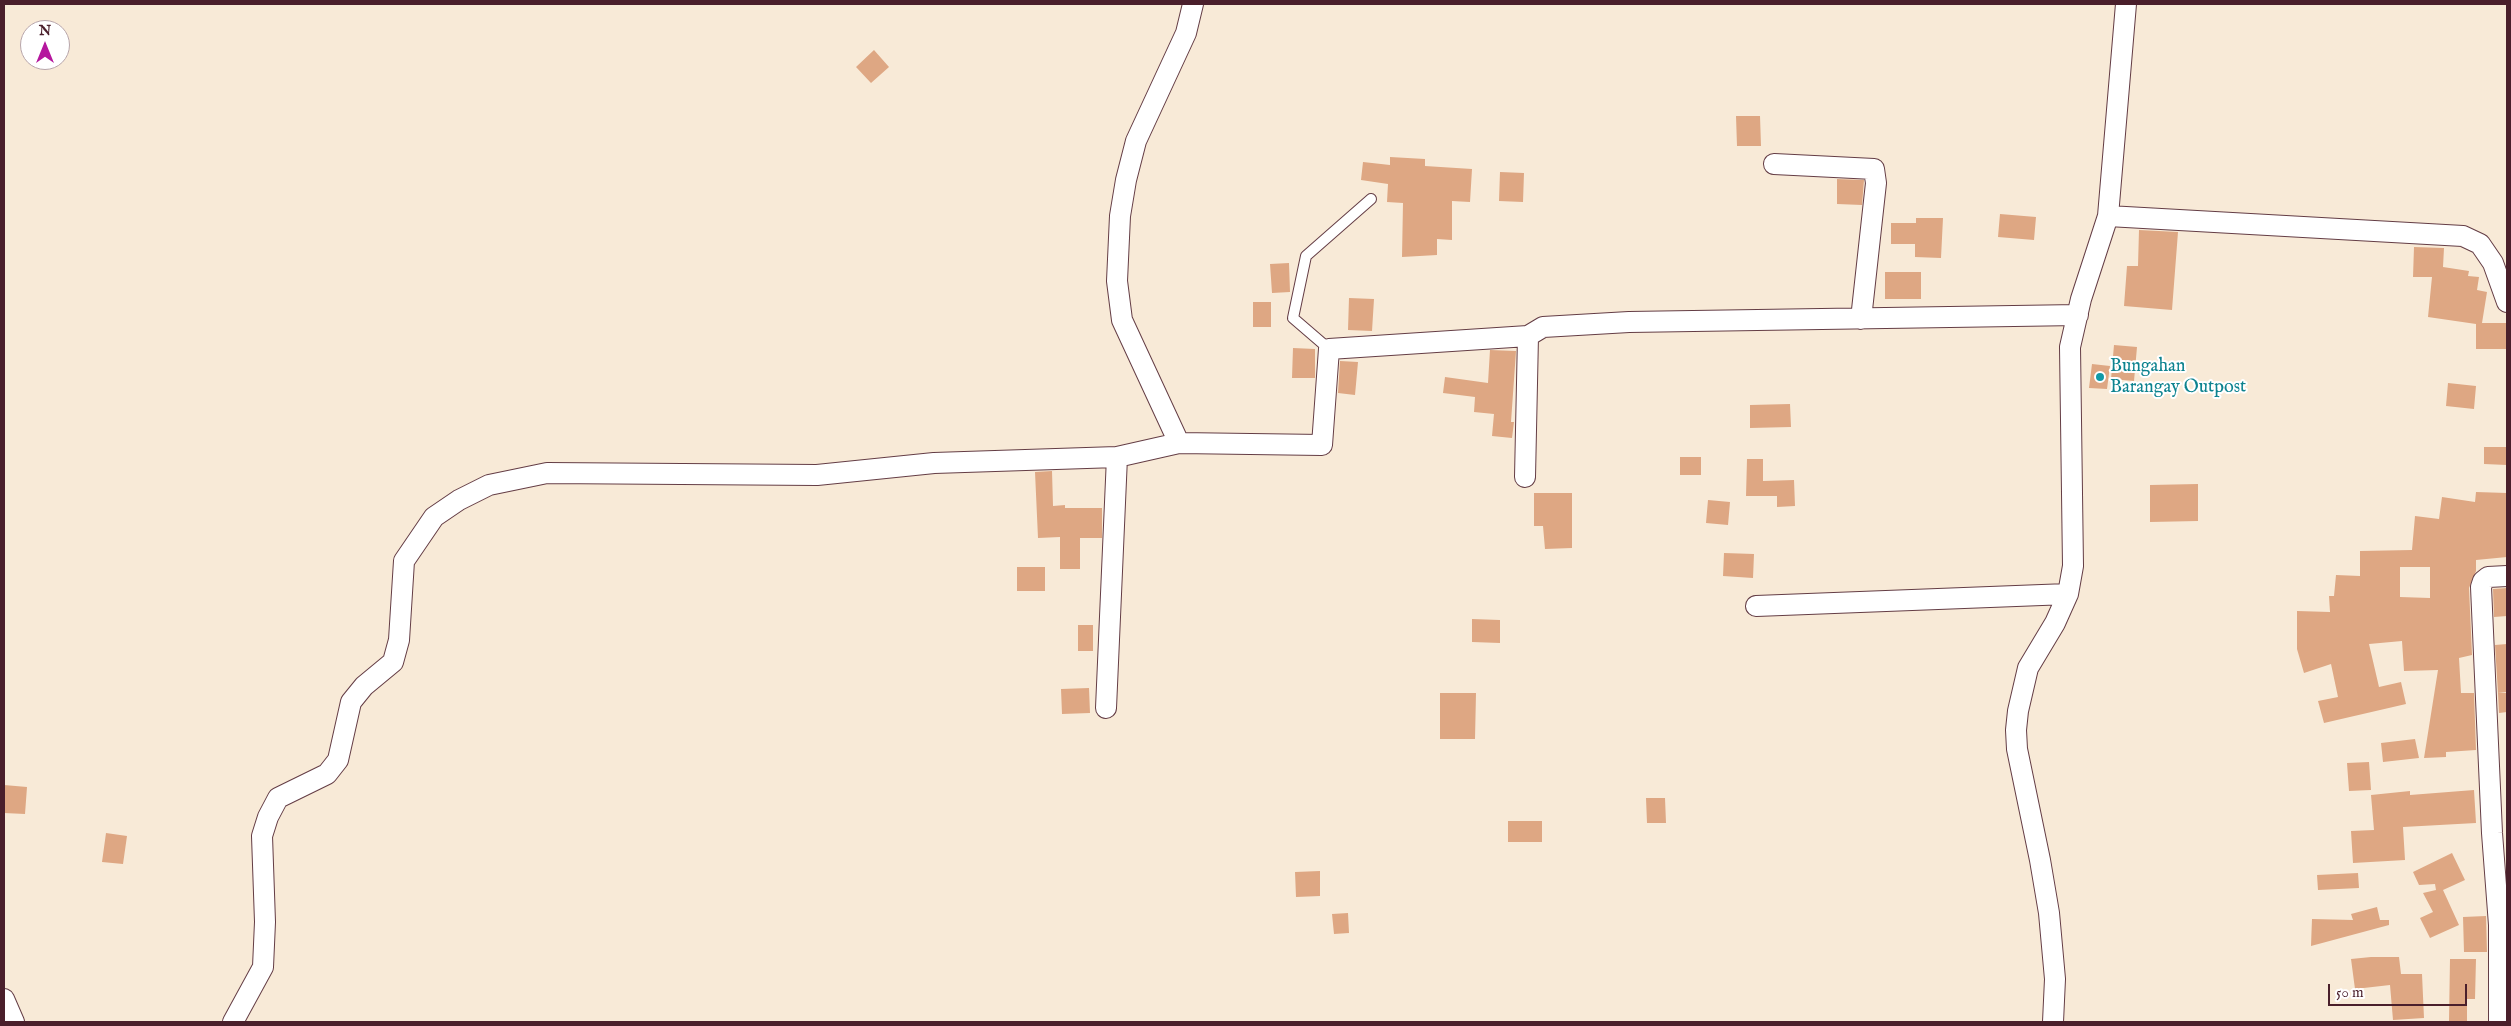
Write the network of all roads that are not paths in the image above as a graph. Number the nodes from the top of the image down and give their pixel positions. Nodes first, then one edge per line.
1 (1193, 4) edge
2 (2126, 4) edge
3 (1774, 164) dead end
4 (1371, 199) dead end
5 (2108, 216) junction
6 (2507, 302) edge
7 (2078, 315) junction
8 (1861, 319) junction
9 (1528, 336) junction
10 (1329, 349) junction
11 (1179, 443) junction
12 (1117, 457) junction
13 (1525, 477) dead end
14 (2507, 576) edge
15 (2068, 594) junction
16 (1756, 606) dead end
17 (1106, 708) dead end
18 (2500, 833) edge
19 (4, 999) edge
20 (14, 1022) edge
21 (232, 1022) edge
22 (2053, 1022) edge
23 (2499, 1022) edge

1 - 11 street
2 - 5 street
3 - 8 street
4 - 10 lane
5 - 6 street
5 - 7 street
7 - 8 street
7 - 15 street
8 - 9 street
9 - 10 street
9 - 13 street
10 - 11 street
11 - 12 street
12 - 17 street
12 - 21 street
14 - 18 street
15 - 16 street
15 - 22 street
18 - 23 street
19 - 20 street

